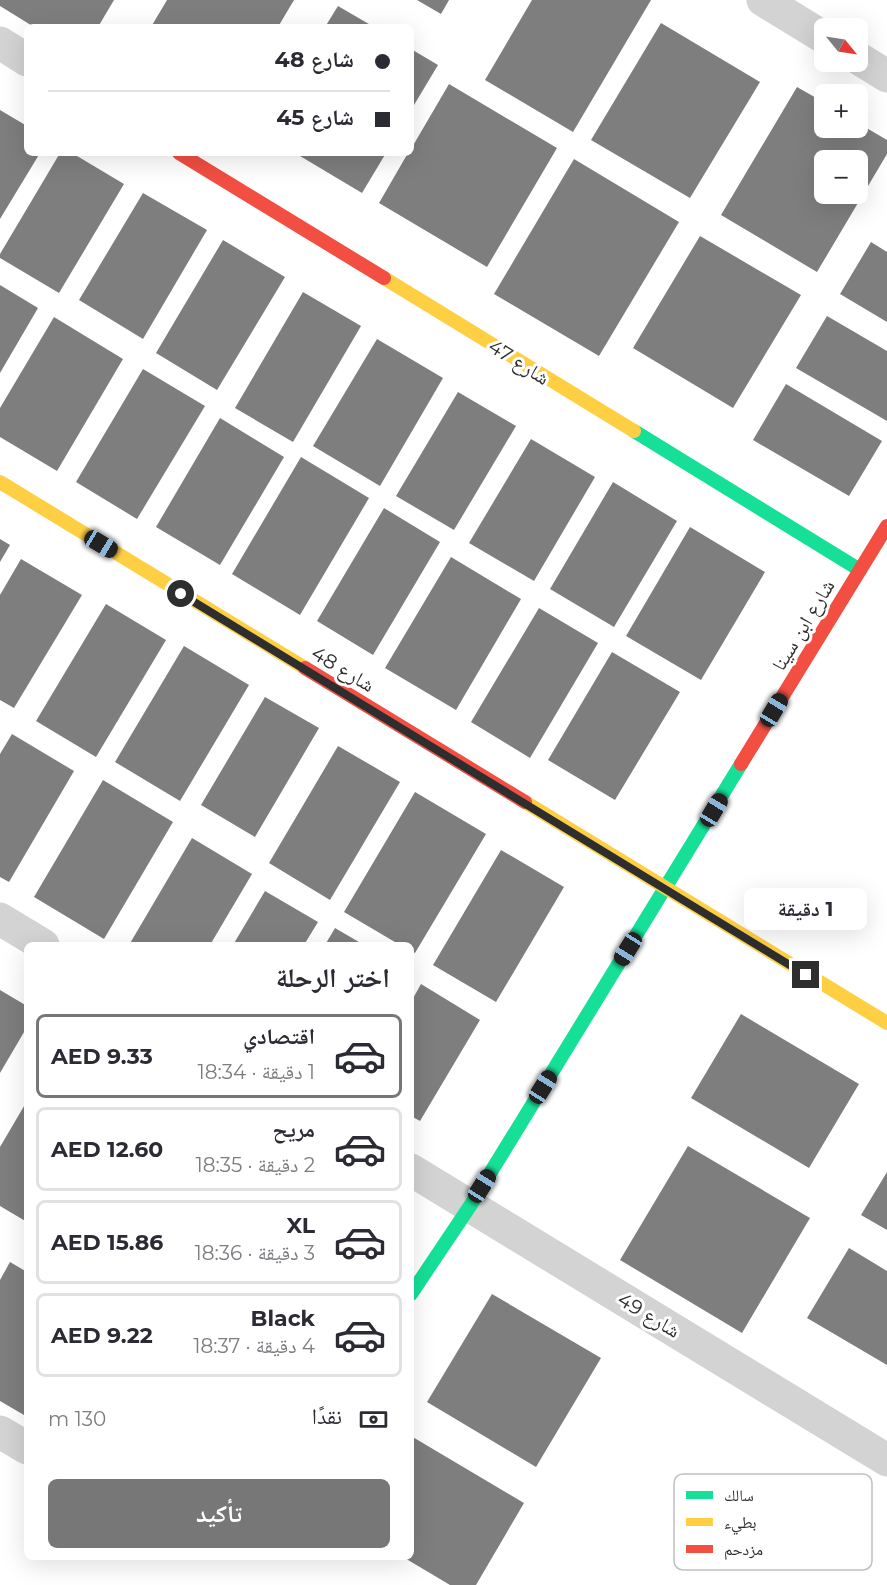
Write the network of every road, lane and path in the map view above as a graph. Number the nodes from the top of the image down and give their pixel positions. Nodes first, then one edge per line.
1 (763, 0) edge
2 (814, 31) edge
3 (0, 44) edge
4 (24, 58) edge
5 (868, 64) edge
6 (887, 76) edge
7 (184, 156) edge
8 (0, 482) edge
9 (887, 526) edge
10 (860, 570) junction
11 (665, 890) junction
12 (0, 919) edge
13 (38, 942) edge
14 (887, 1023) edge
15 (414, 1172) edge
16 (470, 1206) junction
17 (414, 1290) edge
18 (0, 1432) edge
19 (24, 1446) edge
20 (887, 1460) edge

1 - 2 street
3 - 4 street
5 - 6 street
7 - 10 street, شارع 47
8 - 11 street, شارع 48
9 - 10 street, شارع ابن سينا
10 - 11 street, شارع ابن سينا
11 - 14 street, شارع 48
11 - 16 street, شارع ابن سينا
12 - 13 street
15 - 16 street, شارع 49
16 - 17 street, شارع ابن سينا
16 - 20 street, شارع 49
18 - 19 street

